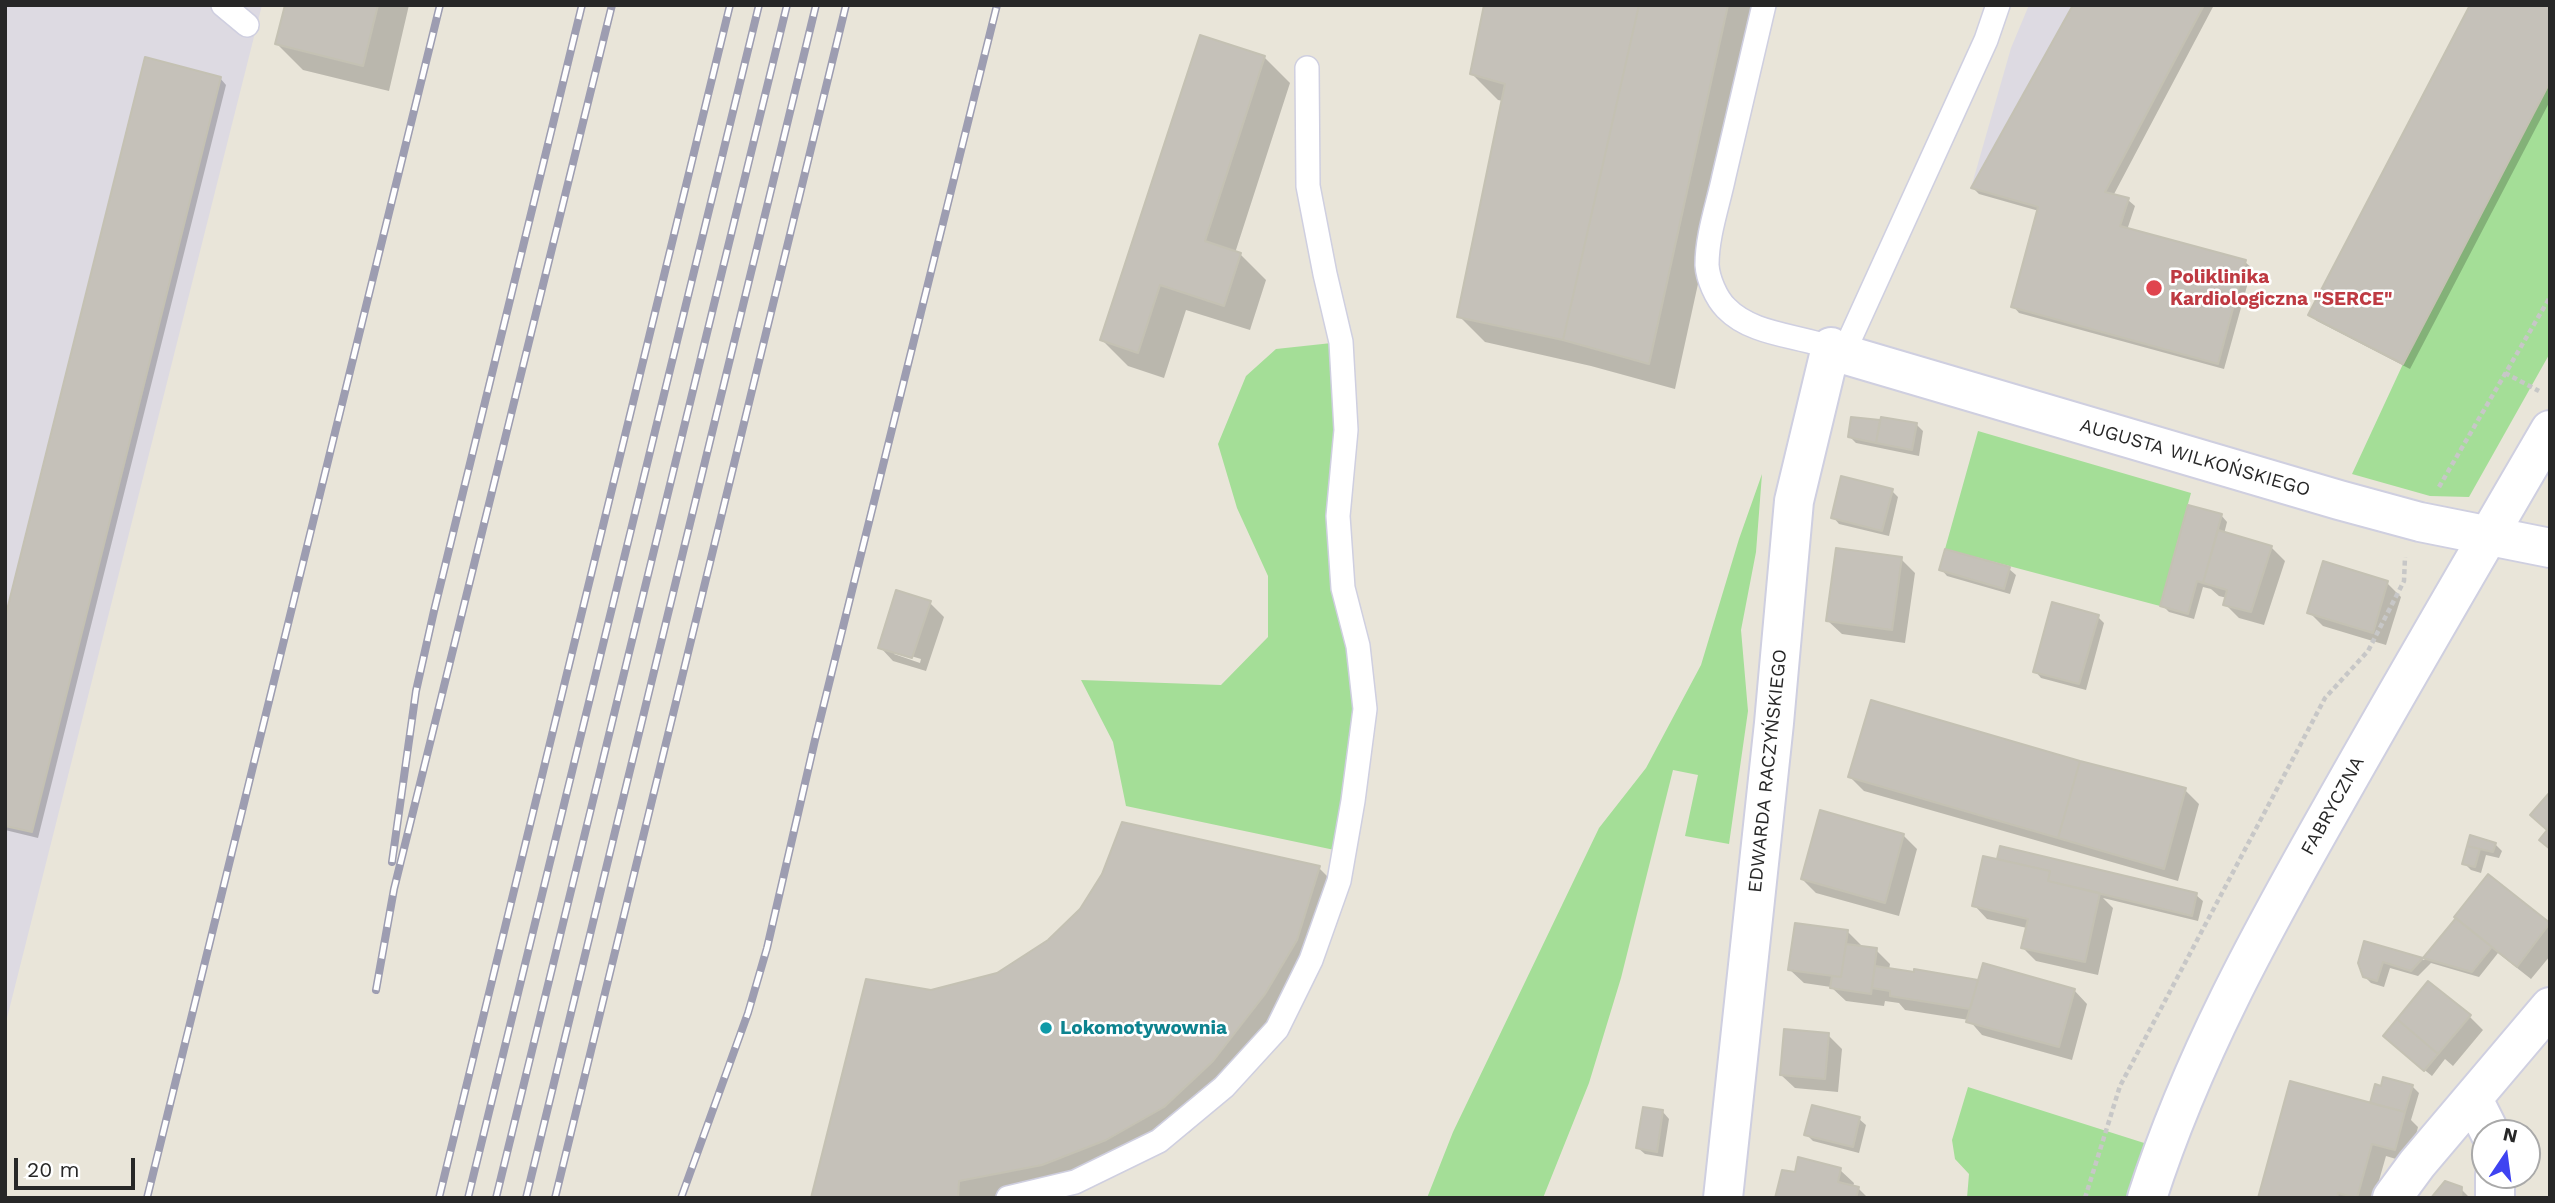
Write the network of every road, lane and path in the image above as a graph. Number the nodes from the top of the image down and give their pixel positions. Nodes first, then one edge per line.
1 (223, 5) edge
2 (1764, 5) edge
3 (1998, 5) edge
4 (247, 26) dead end
5 (1307, 68) dead end
6 (2550, 297) edge
7 (1837, 351) junction
8 (2505, 373) junction
9 (2536, 389) dead end
10 (2550, 430) edge
11 (2436, 492) dead end
12 (2489, 536) junction
13 (2550, 548) edge
14 (2405, 554) dead end
15 (2550, 1007) edge
16 (2473, 1099) junction
17 (2483, 1119) edge
18 (1008, 1198) edge
19 (1723, 1198) edge
20 (2085, 1198) edge
21 (2147, 1198) edge
22 (2392, 1198) edge

1 - 4 lane
2 - 7 lane
3 - 7 lane
5 - 18 lane
6 - 8 path
7 - 12 street, AUGUSTA WILKOŃSKIEGO
7 - 19 street, EDWARDA RACZYŃSKIEGO
8 - 9 path
8 - 11 path
10 - 12 street, FABRYCZNA
12 - 13 street, AUGUSTA WILKOŃSKIEGO
12 - 21 street, FABRYCZNA
14 - 20 path
15 - 16 street
16 - 17 street
16 - 22 street

